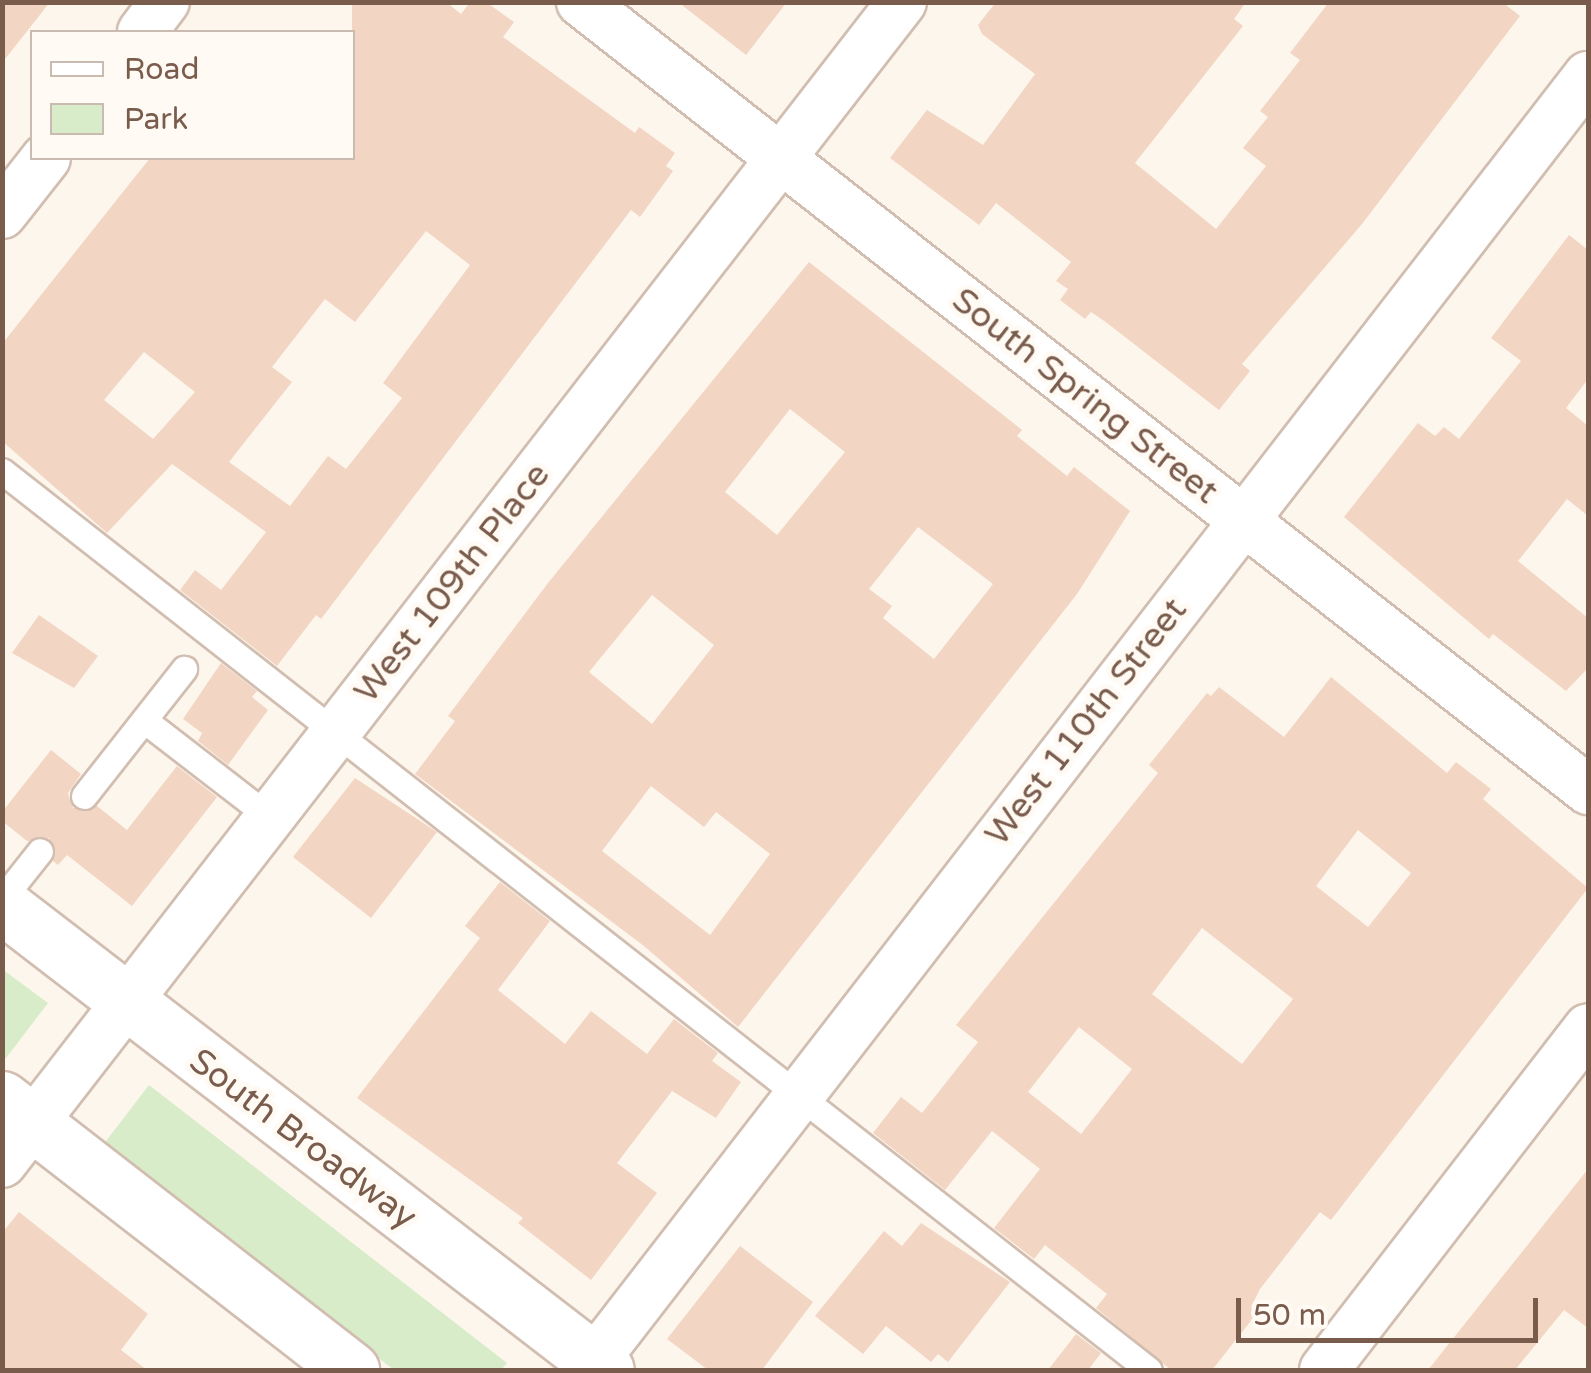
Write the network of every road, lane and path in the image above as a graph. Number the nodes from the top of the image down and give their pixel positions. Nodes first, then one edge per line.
1 (166, 2) edge
2 (582, 2) edge
3 (902, 2) edge
4 (144, 30) edge
5 (1588, 76) edge
6 (780, 158) junction
7 (44, 160) edge
8 (2, 214) edge
9 (2, 471) edge
10 (1243, 520) junction
11 (184, 668) dead end
12 (144, 720) junction
13 (334, 736) junction
14 (1588, 790) edge
15 (84, 796) dead end
16 (271, 818) junction
17 (40, 851) dead end
18 (2, 902) edge
19 (126, 1004) junction
20 (1588, 1028) edge
21 (797, 1096) junction
22 (13, 1128) edge
23 (596, 1367) edge
24 (351, 1370) edge
25 (1149, 1370) edge
26 (1324, 1370) edge

1 - 4 street
2 - 6 street, South Spring Street
3 - 6 street, West 109th Place
5 - 10 street, West 110th Street
6 - 10 street, South Spring Street
6 - 13 street, West 109th Place
7 - 8 street
9 - 13 lane
10 - 14 street, South Spring Street
10 - 21 street, West 110th Street
11 - 12 lane
12 - 15 lane
12 - 16 lane
13 - 16 street, West 109th Place
13 - 21 lane
16 - 19 street, West 109th Place
17 - 18 lane
18 - 19 main road, South Broadway
19 - 22 street, West 109th Place
19 - 23 main road, South Broadway
20 - 26 street
21 - 23 street, West 110th Street
21 - 25 lane
22 - 24 main road

